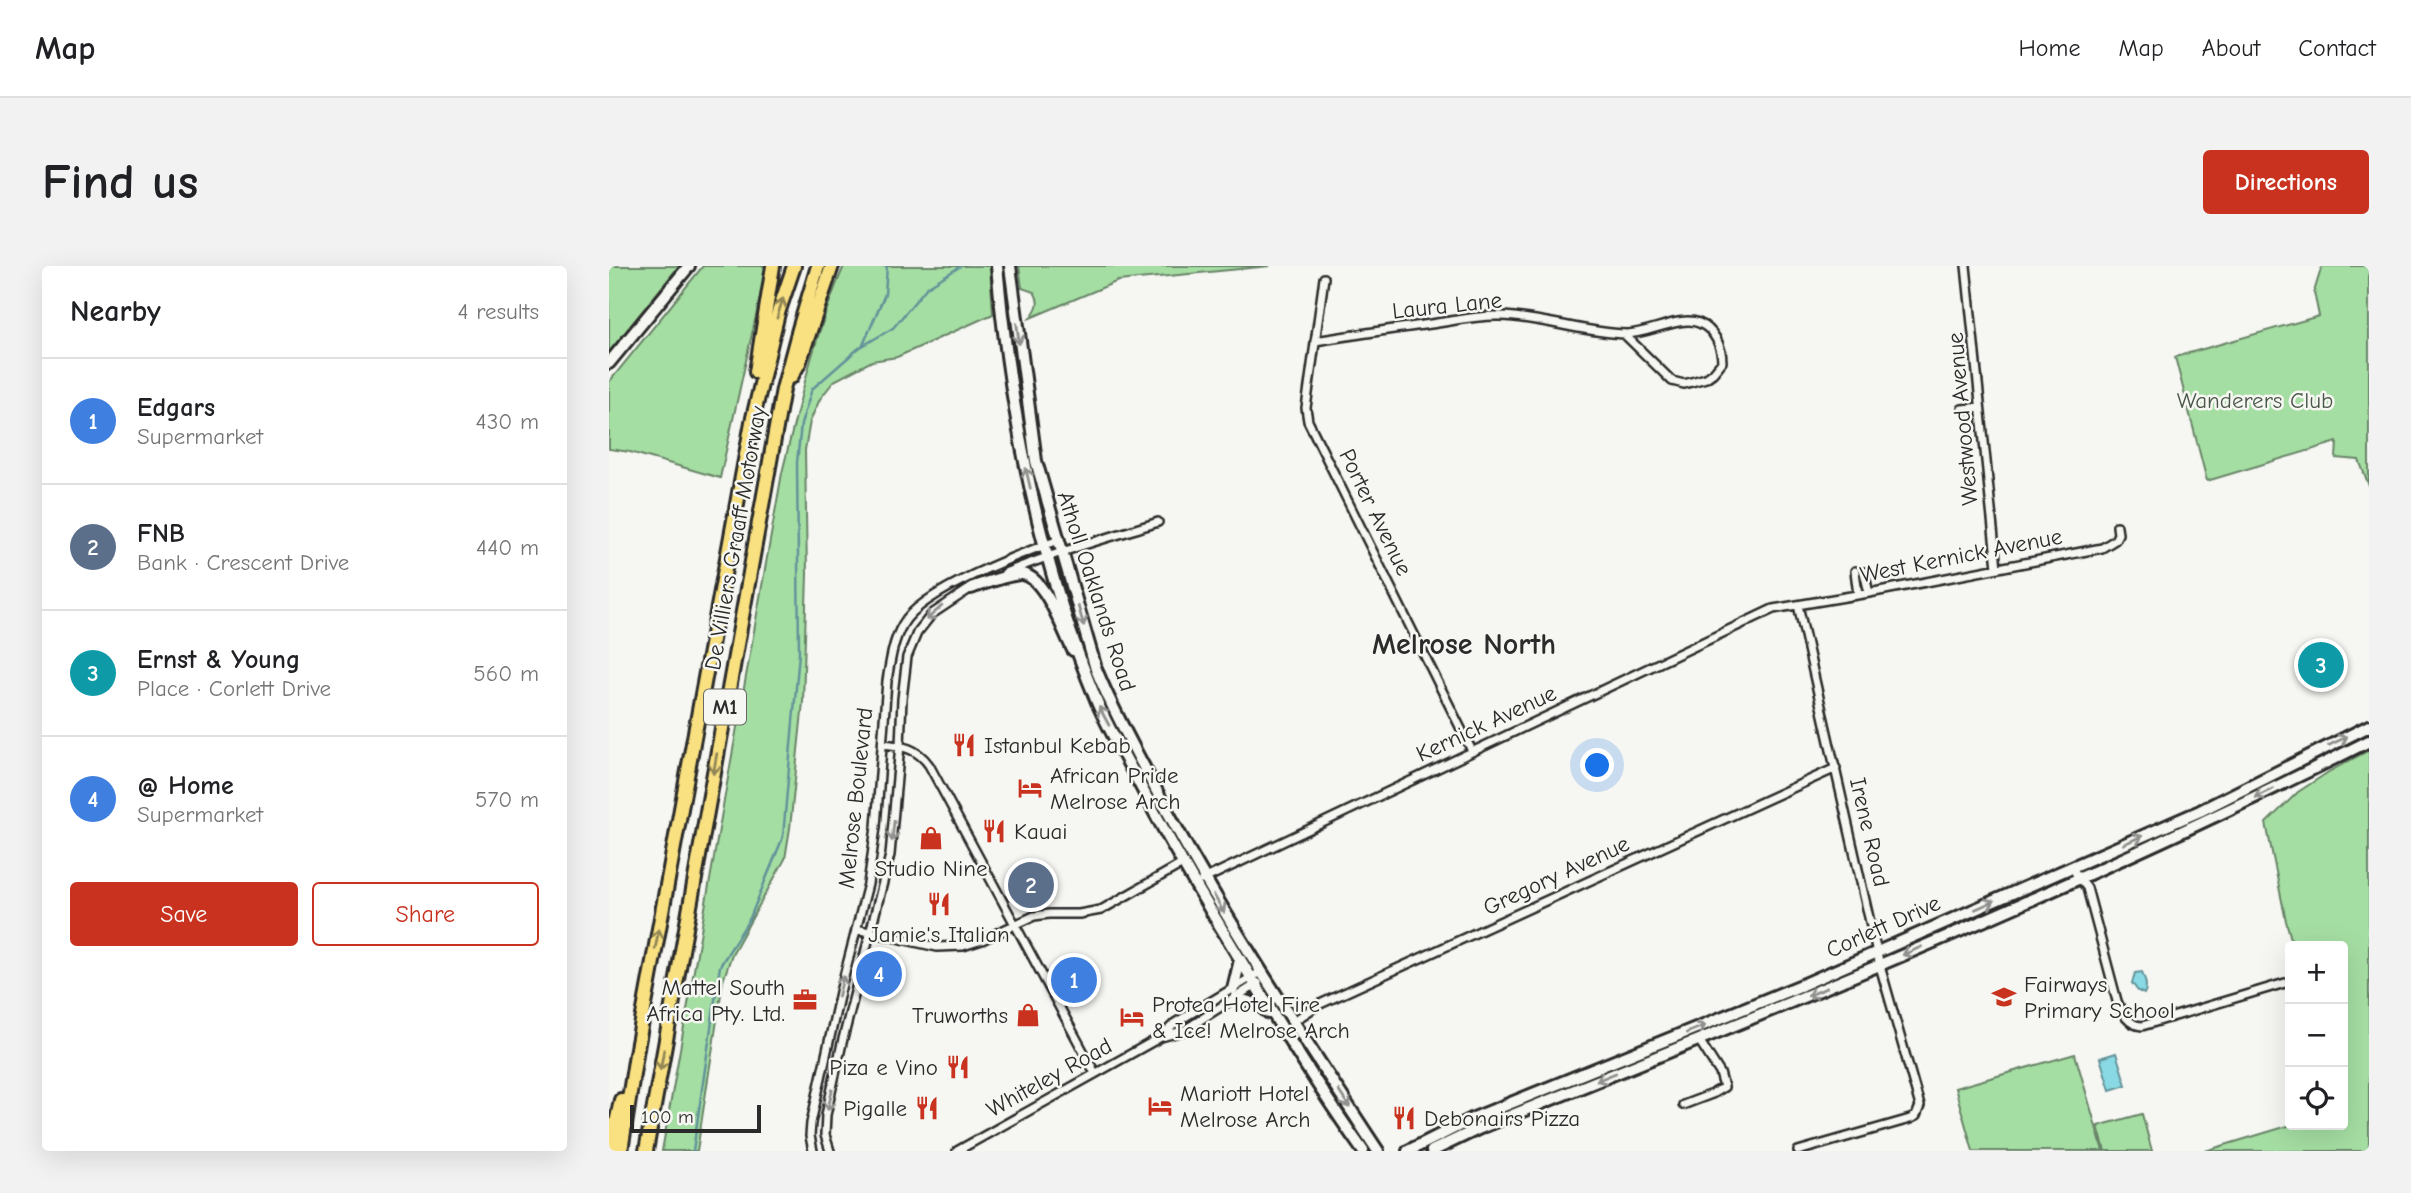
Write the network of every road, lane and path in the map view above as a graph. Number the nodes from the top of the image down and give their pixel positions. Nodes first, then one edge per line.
1 (689, 266) edge
2 (773, 266) edge
3 (794, 266) edge
4 (818, 266) edge
5 (832, 266) edge
6 (997, 266) edge
7 (1010, 266) edge
8 (1966, 266) edge
9 (1324, 278) dead end
10 (1624, 334) junction
11 (1314, 341) junction
12 (609, 363) edge
13 (783, 389) junction
14 (1980, 407) junction
15 (1962, 409) dead end
16 (752, 422) junction
17 (1157, 523) dead end
18 (2117, 526) dead end
19 (1060, 545) junction
20 (1047, 550) junction
21 (1997, 568) junction
22 (1855, 570) dead end
23 (1864, 572) dead end
24 (971, 587) junction
25 (1868, 593) junction
26 (1858, 595) junction
27 (1798, 605) junction
28 (1085, 671) junction
29 (2369, 726) edge
30 (2369, 741) edge
31 (883, 744) junction
32 (900, 745) junction
33 (1472, 751) junction
34 (1836, 768) junction
35 (1182, 864) junction
36 (2071, 867) junction
37 (2078, 878) junction
38 (1205, 879) junction
39 (1194, 884) junction
40 (1014, 925) junction
41 (856, 929) junction
42 (871, 932) junction
43 (1877, 951) junction
44 (1240, 960) junction
45 (1880, 966) junction
46 (1264, 974) junction
47 (1253, 981) junction
48 (2285, 982) edge
49 (1234, 993) junction
50 (1276, 1020) junction
51 (1294, 1021) junction
52 (1699, 1040) junction
53 (636, 1054) junction
54 (1321, 1065) junction
55 (1095, 1073) junction
56 (1321, 1092) junction
57 (1683, 1105) dead end
58 (610, 1151) edge
59 (621, 1151) edge
60 (646, 1151) edge
61 (813, 1151) edge
62 (830, 1151) edge
63 (957, 1151) edge
64 (1363, 1151) edge
65 (1378, 1151) edge
66 (1408, 1151) edge
67 (1432, 1151) edge
68 (1798, 1151) edge

1 - 12 street
2 - 16 highway
16 -> 3 highway, M1
4 - 13 highway, De Villiers Graaff Motorway / M1
5 - 13 highway
20 -> 6 street, Atholl Oaklands Road
7 -> 19 street, Atholl Oaklands Road
8 - 14 street, Westwood Avenue
9 - 11 street, Porter Avenue
10 - 10 street, Laura Lane
10 - 11 street, Laura Lane
11 - 33 street, Porter Avenue
13 -> 60 highway, De Villiers Graaff Motorway / M1
14 - 15 street
14 - 21 street, Westwood Avenue
53 -> 16 highway, M1
17 - 19 street, Melrose Boulevard
18 - 21 street, West Kernick Avenue
19 - 20 street, Melrose Boulevard
19 -> 38 street, Atholl Oaklands Road
20 - 24 street, Melrose Boulevard
20 - 28 street, Atholl Oaklands Road
20 - 31 street, Melrose Boulevard
21 - 25 street, West Kernick Avenue
22 - 26 street
23 - 25 street
24 - 28 street
24 -> 32 street, Melrose Boulevard
25 - 26 street, West Kernick Avenue
26 - 27 street, West Kernick Avenue
27 - 33 street, Kernick Avenue
27 - 34 street, Irene Road
35 -> 28 street, Atholl Oaklands Road
36 -> 29 street, Corlett Drive
30 -> 37 street, Corlett Drive
31 - 32 street
31 - 41 street, Melrose Boulevard
32 - 40 street
32 -> 42 street, Melrose Boulevard
33 - 38 street, Kernick Avenue
34 - 43 street, Irene Road
34 - 51 street, Gregory Avenue
35 - 39 street, Atholl Oaklands Road
35 - 40 street
36 - 37 street
43 -> 36 street, Corlett Drive
37 -> 45 street, Corlett Drive
37 - 48 street
38 - 39 street, Kernick Avenue
38 -> 46 street, Atholl Oaklands Road
39 - 44 street, Atholl Oaklands Road
40 - 42 street
40 - 55 street
41 - 42 street
61 -> 41 street, Melrose Boulevard
42 -> 62 street, Melrose Boulevard
43 - 45 street, Irene Road
66 -> 43 street, Corlett Drive
44 - 47 street, Atholl Oaklands Road
44 - 49 street
45 -> 52 street, Corlett Drive
45 - 68 street, Irene Road
46 - 47 street, Whiteley Road
46 - 51 street, Atholl Oaklands Road
47 - 49 street, Whiteley Road
47 - 50 street, Atholl Oaklands Road
49 - 50 street
49 - 55 street, Whiteley Road
50 - 56 street, Atholl Oaklands Road
51 - 54 street, Atholl Oaklands Road
52 - 57 street
52 -> 67 street, Corlett Drive
53 - 58 highway
53 - 59 highway, M1
54 - 56 street
54 -> 65 street, Atholl Oaklands Road
55 - 63 street, Whiteley Road
56 - 64 street, Atholl Oaklands Road

